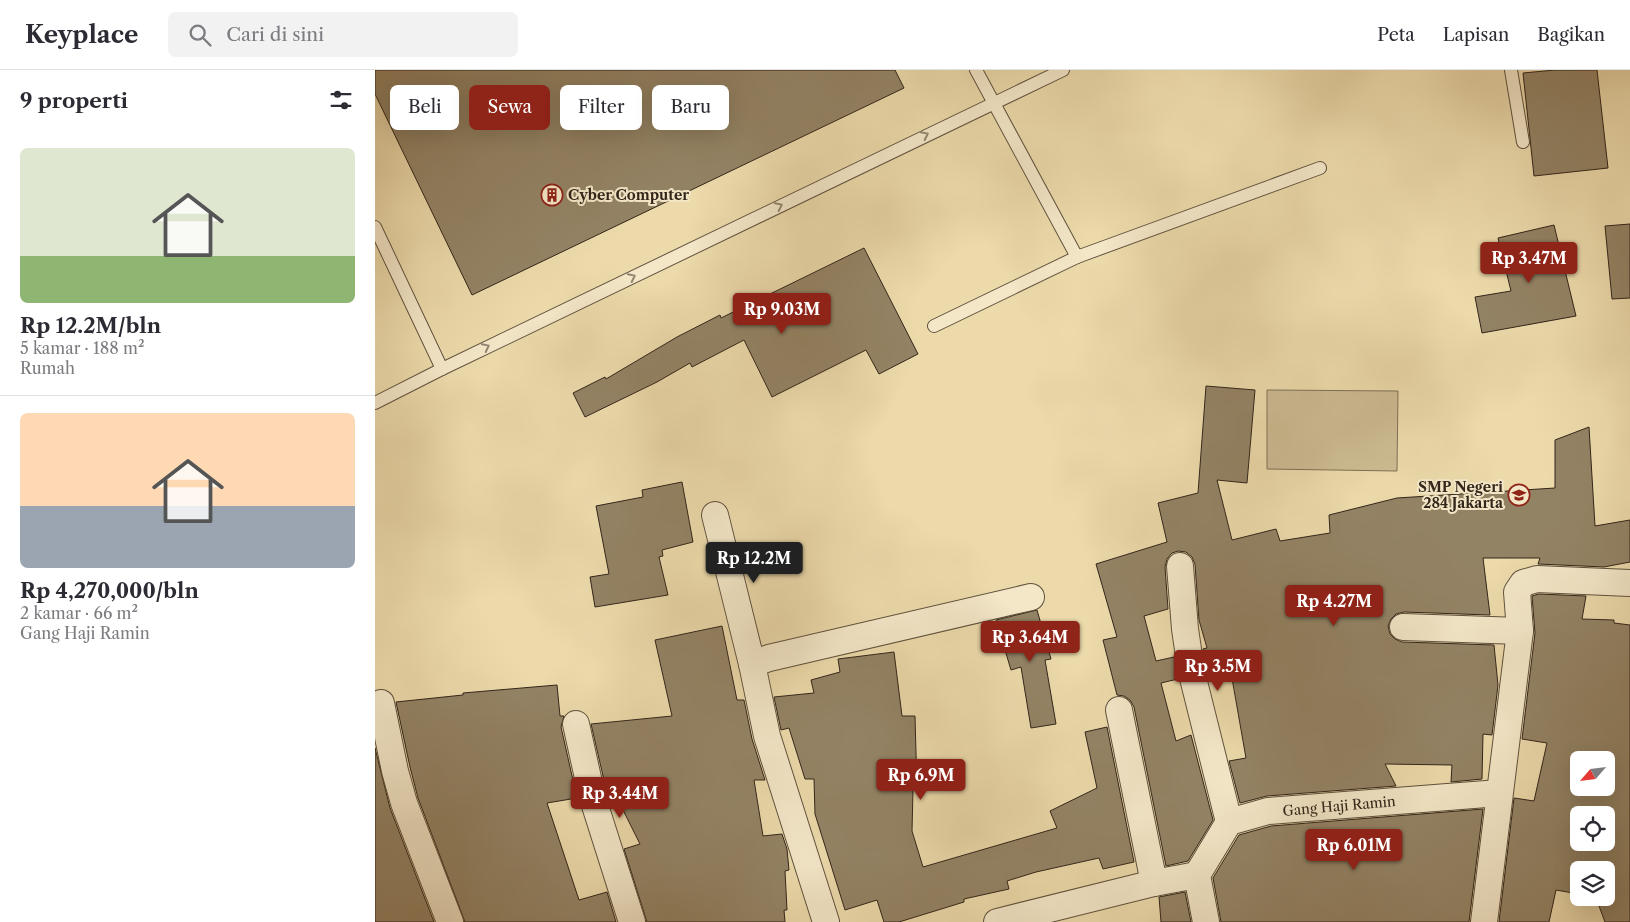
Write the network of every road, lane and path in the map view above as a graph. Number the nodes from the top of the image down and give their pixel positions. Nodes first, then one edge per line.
1 (975, 70) edge
2 (1063, 70) edge
3 (1511, 70) edge
4 (992, 103) junction
5 (1523, 142) dead end
6 (1320, 168) dead end
7 (376, 233) edge
8 (1077, 257) junction
9 (934, 326) dead end
10 (442, 369) junction
11 (375, 403) edge
12 (715, 515) dead end
13 (1180, 566) dead end
14 (1630, 583) edge
15 (1031, 597) dead end
16 (1403, 627) dead end
17 (1519, 631) junction
18 (752, 664) junction
19 (381, 703) dead end
20 (1119, 710) dead end
21 (576, 724) dead end
22 (1499, 793) junction
23 (1229, 822) junction
24 (1197, 874) junction
25 (1154, 882) junction
26 (450, 922) edge
27 (633, 922) edge
28 (826, 922) edge
29 (997, 922) edge
30 (1206, 922) edge
31 (1484, 922) edge

1 - 4 lane
2 - 4 lane
3 - 5 lane
4 - 8 lane
10 -> 4 lane
6 - 8 lane
7 - 10 lane
8 - 9 lane
10 - 11 lane
12 - 18 street
13 - 23 street
14 - 17 street
15 - 18 street
16 - 17 street
17 - 22 street
18 - 28 street
19 - 26 street
20 - 25 street
21 - 27 street
22 - 23 street, Gang Haji Ramin
22 - 31 street
23 - 24 street
24 - 25 street
24 - 30 street
25 - 29 street

